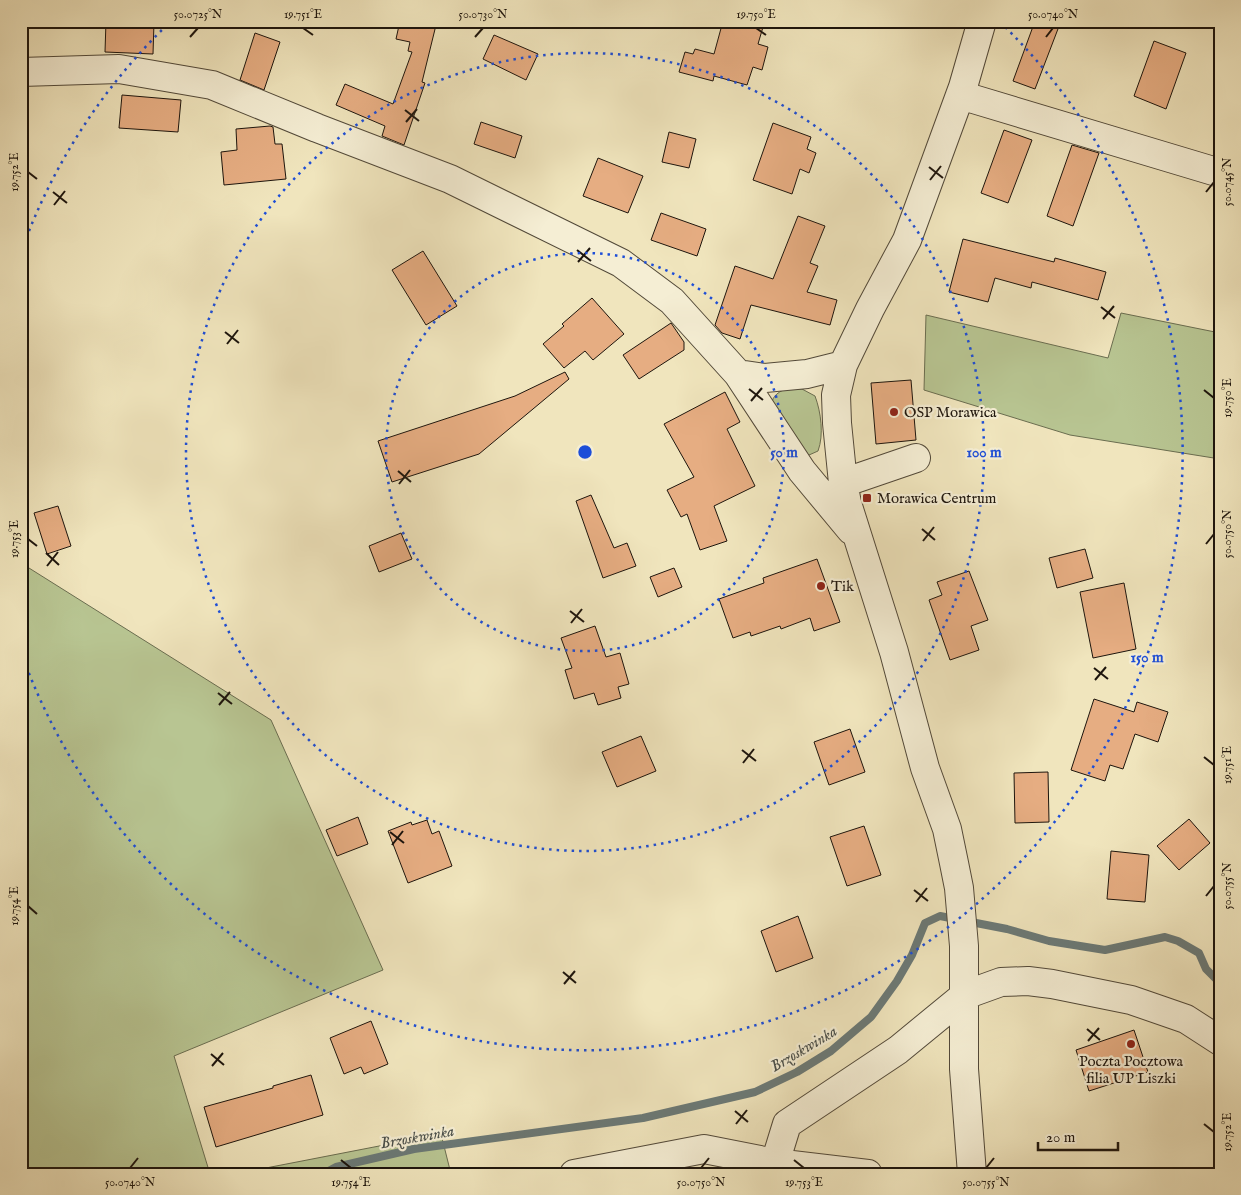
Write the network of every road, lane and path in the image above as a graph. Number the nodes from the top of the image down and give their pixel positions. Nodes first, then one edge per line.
1 (982, 21) edge
2 (21, 72) edge
3 (960, 95) junction
4 (1220, 173) edge
5 (843, 365) junction
6 (738, 374) junction
7 (916, 458) dead end
8 (843, 483) junction
9 (860, 540) junction
10 (965, 995) junction
11 (1220, 1041) edge
12 (741, 1165) edge
13 (776, 1168) edge
14 (574, 1174) edge
15 (868, 1174) edge
16 (972, 1174) edge

1 - 3 street
2 - 6 street
3 - 4 street
3 - 5 street
5 - 6 street
5 - 8 street
6 - 9 street
7 - 8 street
8 - 9 street
9 - 10 street
10 - 11 street
10 - 13 street
10 - 16 street
12 - 13 street
12 - 14 street
13 - 15 street

